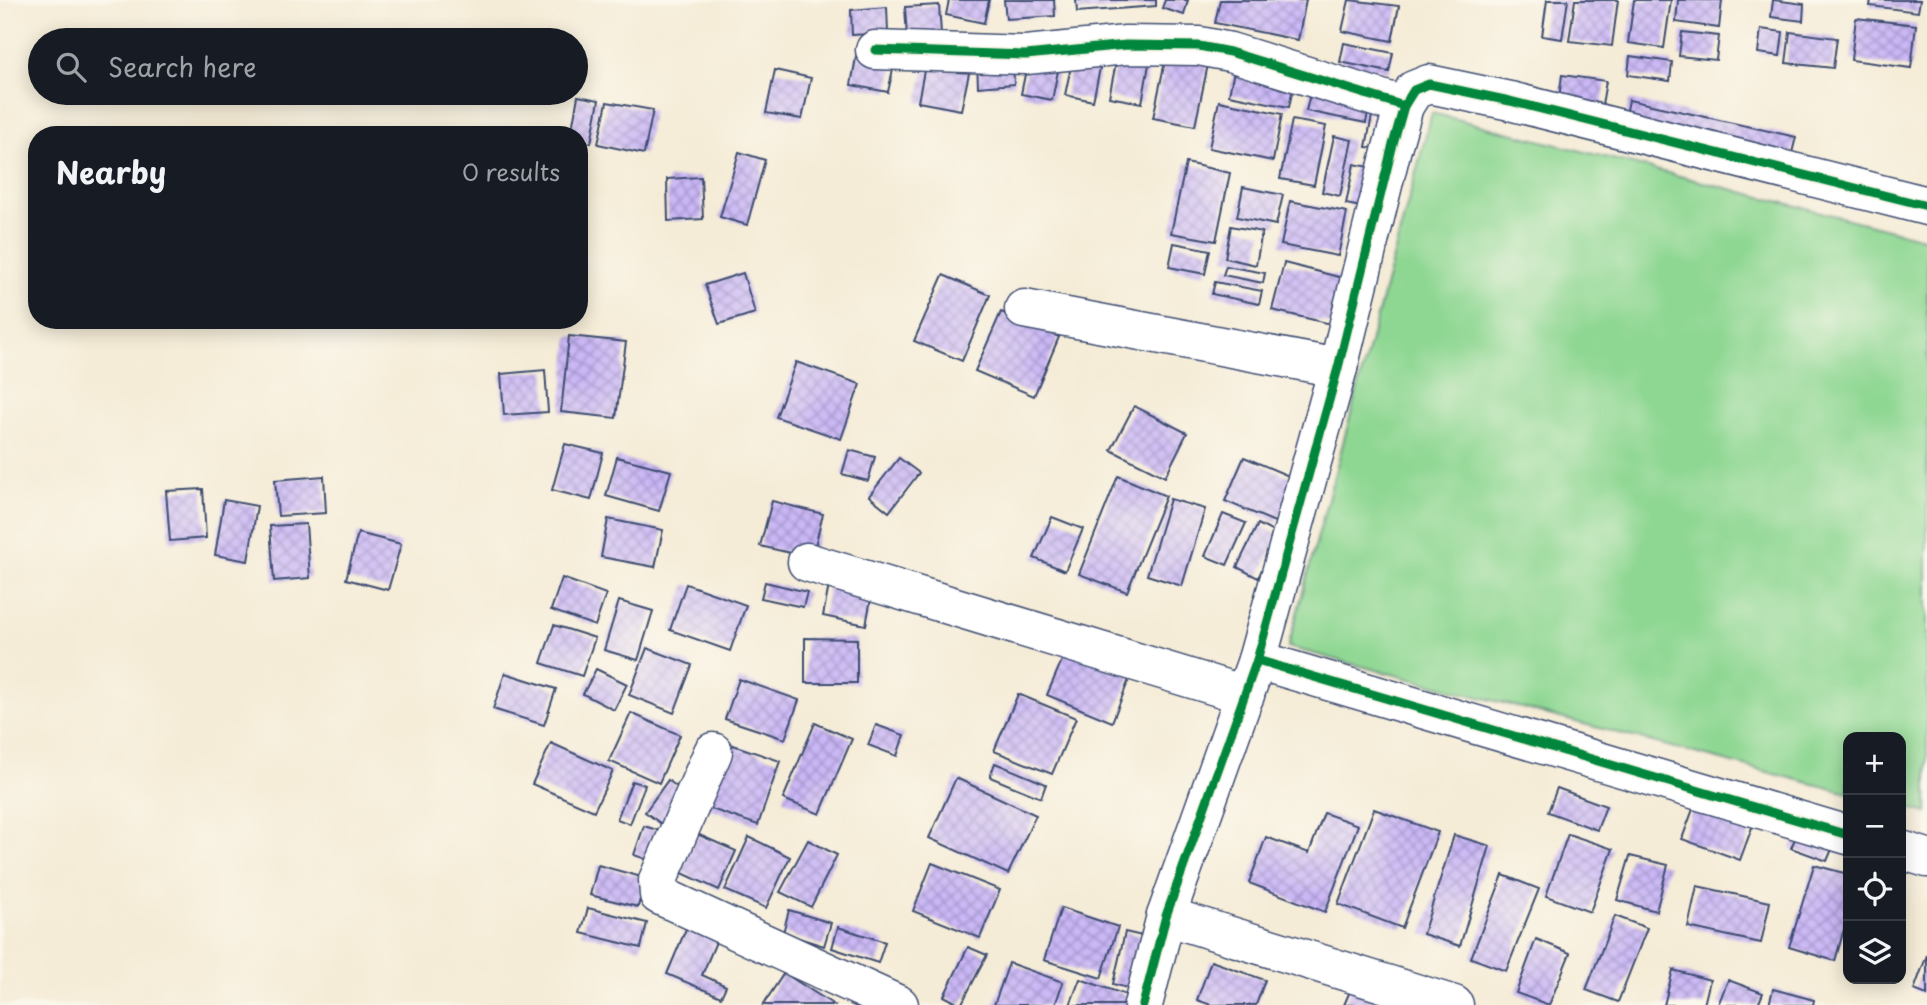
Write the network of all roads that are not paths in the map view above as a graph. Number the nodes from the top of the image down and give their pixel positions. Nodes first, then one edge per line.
1 (875, 50) dead end
2 (1404, 106) junction
3 (1927, 206) edge
4 (1024, 309) dead end
5 (1338, 368) junction
6 (807, 562) dead end
7 (1251, 678) junction
8 (713, 752) dead end
9 (1843, 834) edge
10 (1906, 852) edge
11 (1927, 858) edge
12 (1166, 916) junction
13 (899, 1005) edge
14 (1143, 1005) edge
15 (1454, 1005) edge

1 - 2 street
2 - 3 street
2 - 5 street
4 - 5 street
5 - 7 street
6 - 7 street
7 - 9 street
7 - 12 street
8 - 13 street
10 - 11 street
12 - 14 street
12 - 15 street

